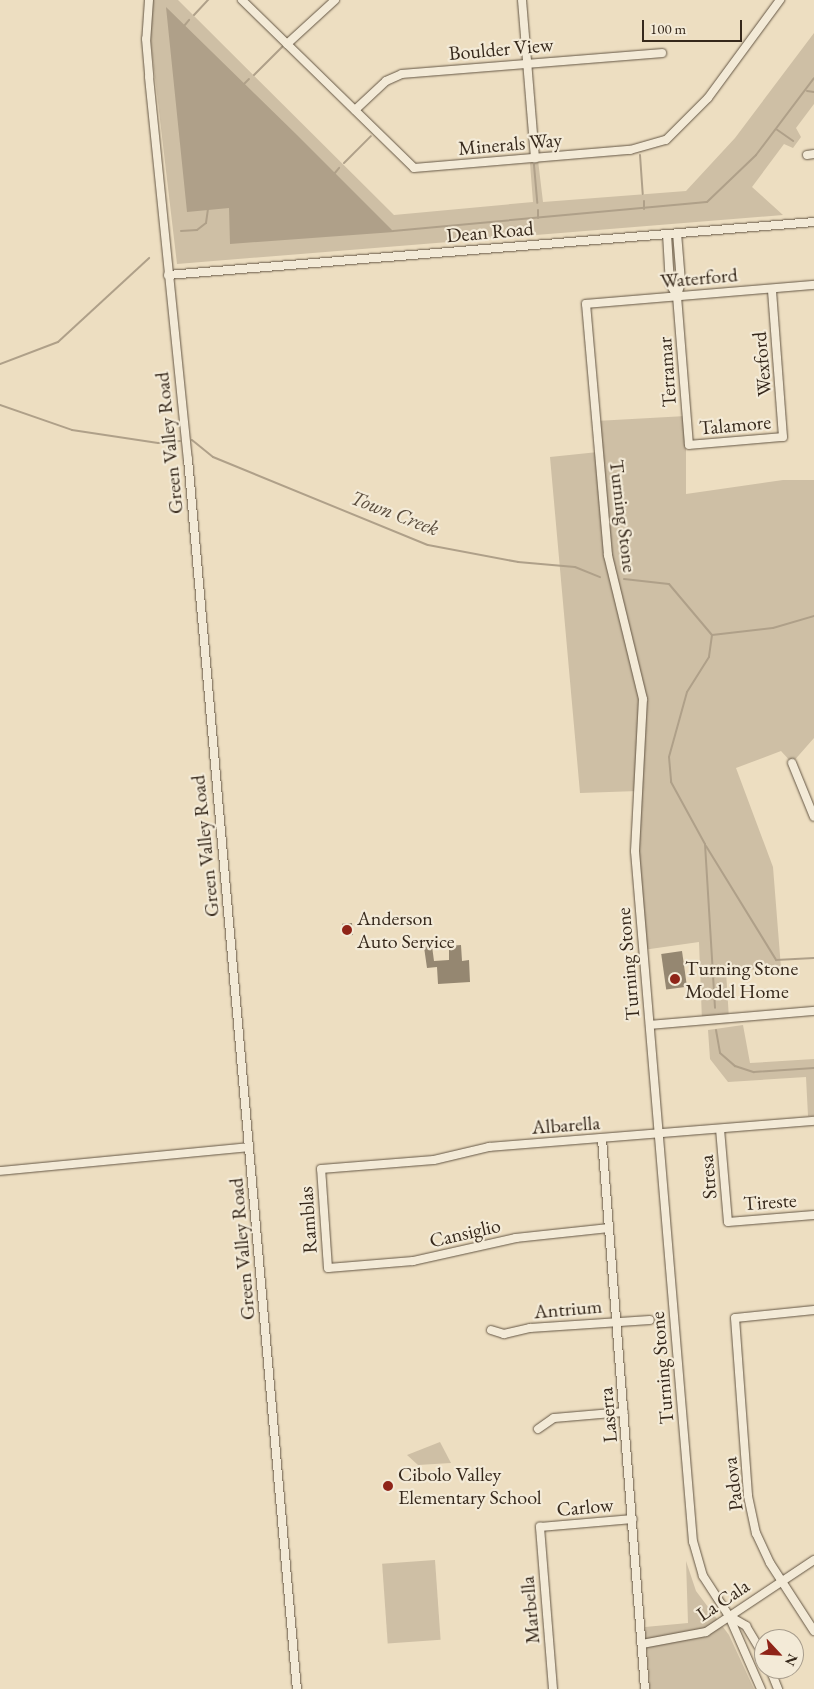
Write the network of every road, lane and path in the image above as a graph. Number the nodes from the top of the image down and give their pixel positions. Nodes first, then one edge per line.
1 (149, 0) edge
2 (242, 0) edge
3 (335, 0) edge
4 (522, 0) edge
5 (780, 0) edge
6 (287, 44) junction
7 (662, 53) dead end
8 (527, 62) junction
9 (355, 110) junction
10 (535, 158) junction
11 (814, 222) edge
12 (666, 234) junction
13 (677, 234) junction
14 (168, 275) junction
15 (814, 285) edge
16 (772, 288) junction
17 (677, 296) junction
18 (586, 304) joint
19 (783, 437) joint
20 (689, 445) joint
21 (792, 763) dead end
22 (814, 817) edge
23 (814, 1011) edge
24 (650, 1025) junction
25 (814, 1121) edge
26 (720, 1129) junction
27 (658, 1134) junction
28 (602, 1139) junction
29 (249, 1147) junction
30 (321, 1169) joint
31 (0, 1171) edge
32 (814, 1215) edge
33 (728, 1222) joint
34 (609, 1228) junction
35 (328, 1268) joint
36 (814, 1310) edge
37 (650, 1320) dead end
38 (616, 1322) junction
39 (491, 1330) dead end
40 (624, 1412) junction
41 (538, 1429) dead end
42 (632, 1519) junction
43 (540, 1527) joint
44 (814, 1560) edge
45 (781, 1580) junction
46 (729, 1616) junction
47 (814, 1631) edge
48 (754, 1639) edge
49 (642, 1644) junction
50 (297, 1689) edge
51 (553, 1689) edge
52 (645, 1689) edge
53 (761, 1689) edge

1 - 14 street, Green Valley Road
2 - 6 street, Minerals Way
3 - 6 street
4 - 8 street
5 - 10 street, Minerals Way
6 - 9 street, Minerals Way
7 - 8 street, Boulder View
8 - 9 street, Boulder View
8 - 10 street
9 - 10 street, Minerals Way
11 - 13 street, Dean Road
12 - 13 street, Dean Road
12 - 14 street, Dean Road
12 - 17 street, Terramar
13 - 17 street, Terramar
14 - 29 street, Green Valley Road
15 - 16 street, Waterford
16 - 17 street, Waterford
16 - 19 street, Wexford
17 - 18 street, Waterford
17 - 20 street, Terramar
18 - 24 street, Turning Stone
19 - 20 street, Talamore
21 - 22 street
23 - 24 street
24 - 27 street, Turning Stone
25 - 26 street, Albarella
26 - 27 street, Albarella
26 - 33 street, Stresa
27 - 28 street, Albarella
27 - 46 street, Turning Stone
28 - 30 street, Albarella
28 - 34 street, Laserra
29 - 31 street
29 - 50 street, Green Valley Road
30 - 35 street, Ramblas
32 - 33 street, Tireste
34 - 35 street, Cansiglio
34 - 38 street, Laserra
36 - 45 street, Padova
37 - 38 street, Antrium
38 - 39 street, Antrium
38 - 40 street, Laserra
40 - 41 street
40 - 42 street, Laserra
42 - 43 street, Carlow
42 - 49 street, Laserra
43 - 51 street, Marbella
44 - 45 street, La Cala
45 - 46 street, La Cala
45 - 47 street, Padova
46 - 48 street, Turning Stone
46 - 49 street, La Cala
46 - 53 street, Turning Stone
49 - 52 street, Laserra

